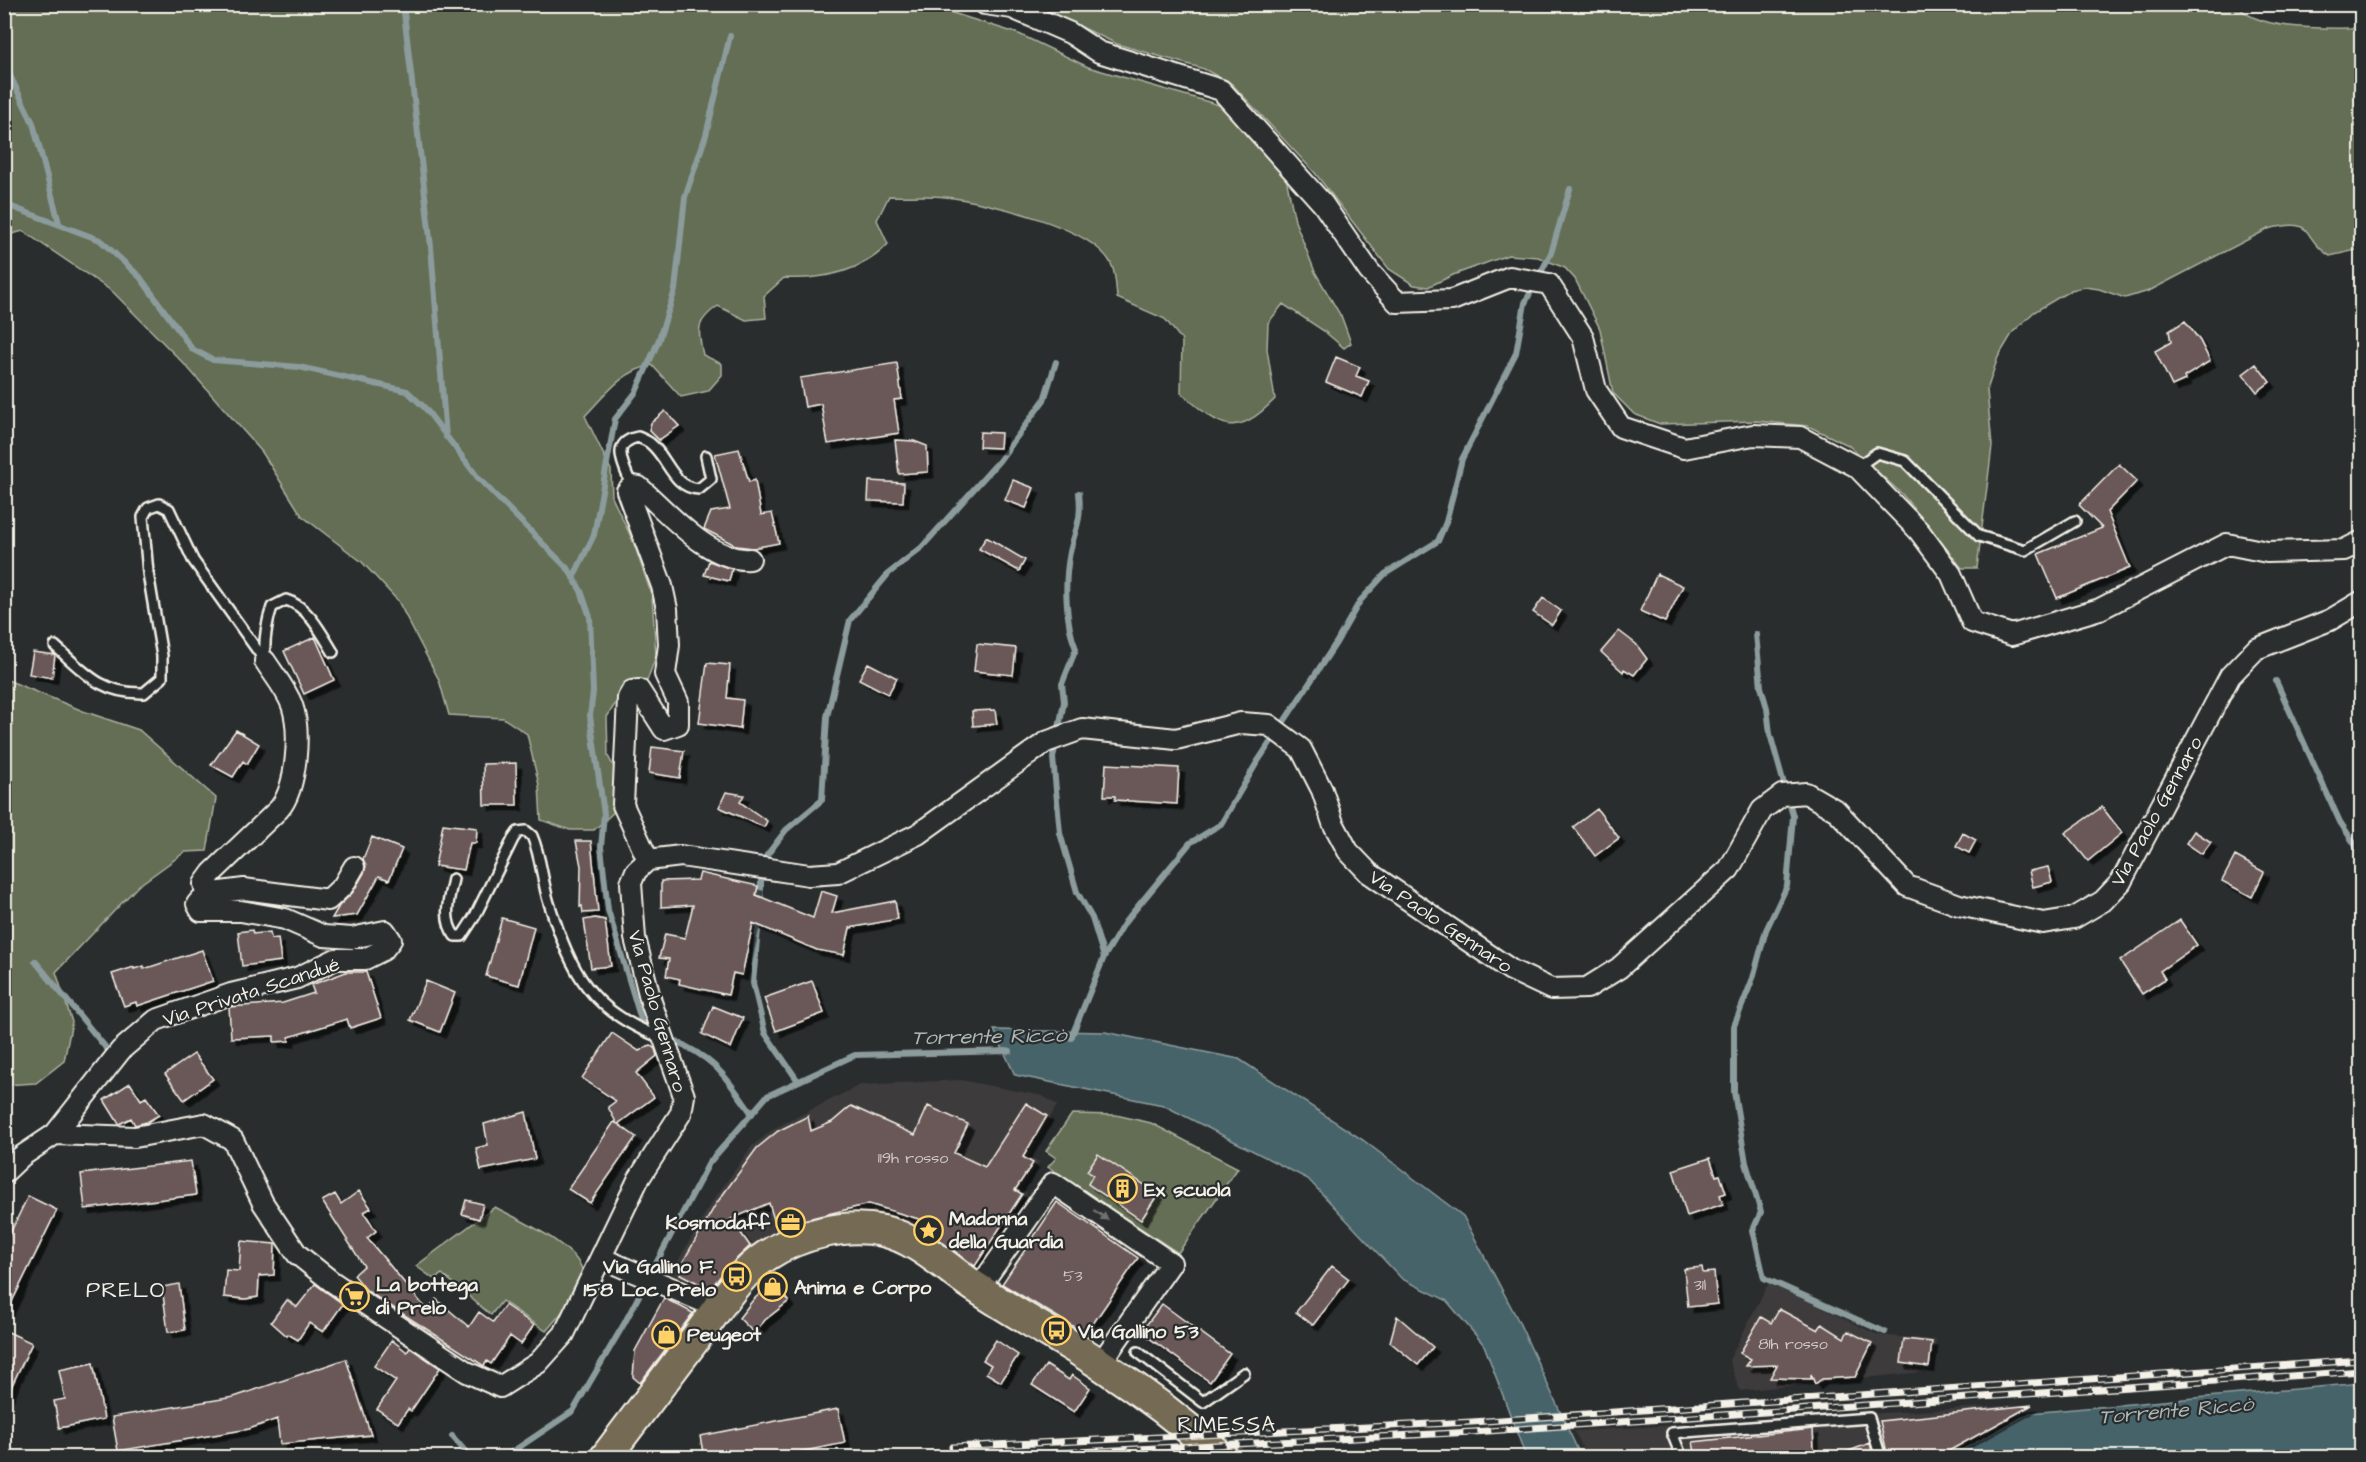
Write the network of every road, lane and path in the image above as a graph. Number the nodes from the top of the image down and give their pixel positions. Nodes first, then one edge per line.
1 (985, 4) edge
2 (706, 456) dead end
3 (1857, 467) junction
4 (632, 486) junction
5 (2075, 521) dead end
6 (2361, 541) edge
7 (750, 559) dead end
8 (2361, 601) edge
9 (55, 646) dead end
10 (333, 652) dead end
11 (265, 661) junction
12 (648, 860) junction
13 (354, 867) dead end
14 (453, 879) dead end
15 (206, 894) junction
16 (664, 1039) junction
17 (55, 1134) junction
18 (4, 1173) edge
19 (606, 1260) junction
20 (978, 1289) junction
21 (718, 1308) junction
22 (1138, 1352) dead end
23 (1100, 1364) junction
24 (1244, 1373) dead end
25 (1167, 1374) junction
26 (1155, 1390) junction
27 (605, 1458) edge
28 (1222, 1458) edge
29 (1682, 1458) edge
30 (1881, 1458) edge

1 - 3 street
2 - 4 lane
3 - 5 lane
3 - 6 street
4 - 7 street
4 - 12 street
8 - 12 street, Via Paolo Gennaro
9 - 11 lane
10 - 11 lane
11 - 15 street
12 - 16 street, Via Paolo Gennaro
13 - 15 street
14 - 16 lane
15 - 17 street, Via Privata Scandué
16 - 19 street, Via Paolo Gennaro
17 - 18 street
17 - 19 street, Via Paolo Gennaro
19 - 21 street
20 - 21 main road
20 - 23 main road
20 -> 23 street
21 - 27 main road
22 - 25 lane
23 - 26 main road
24 - 25 lane
25 - 26 lane
26 - 28 main road
29 - 30 lane

